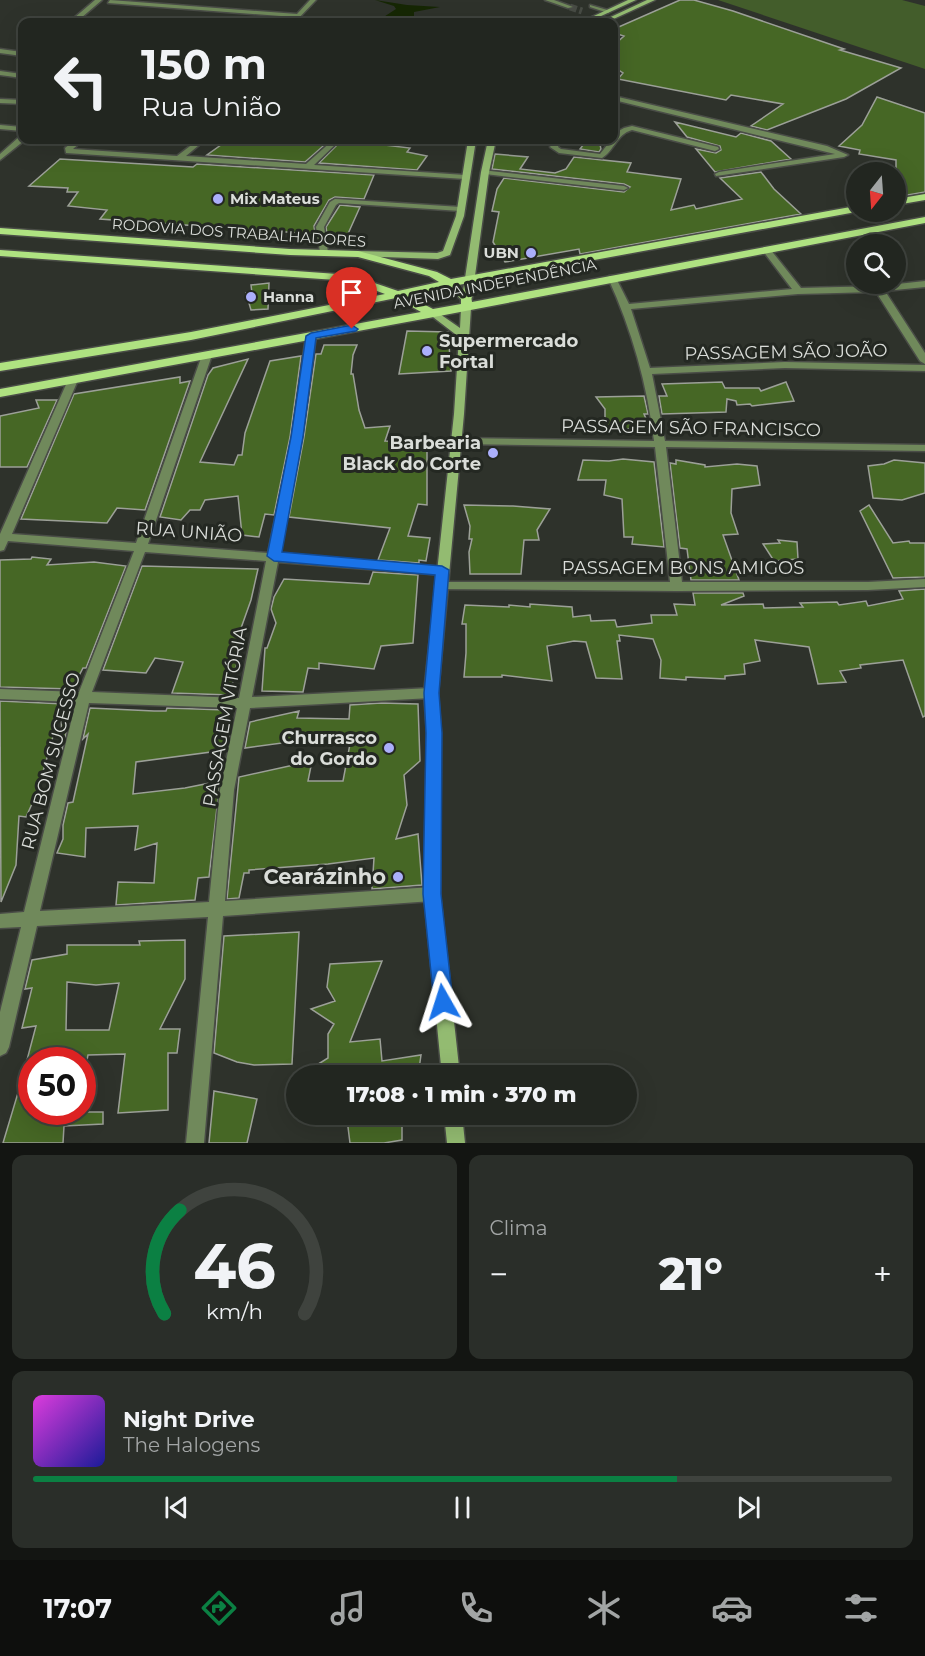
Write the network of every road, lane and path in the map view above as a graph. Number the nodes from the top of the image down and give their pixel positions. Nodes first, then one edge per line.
1 (84, 0) edge
2 (314, 0) edge
3 (548, 0) edge
4 (633, 0) edge
5 (652, 0) edge
6 (99, 1) edge
7 (111, 1) edge
8 (571, 2) tunnel mouth
9 (101, 9) dead end
10 (608, 10) junction
11 (93, 15) dead end
12 (299, 16) joint
13 (597, 16) junction
14 (77, 18) edge
15 (90, 18) edge
16 (593, 18) tunnel mouth
17 (612, 18) edge
18 (0, 51) edge
19 (18, 53) edge
20 (0, 73) edge
21 (18, 75) edge
22 (618, 99) edge
23 (0, 100) edge
24 (18, 102) edge
25 (0, 127) edge
26 (18, 129) edge
27 (618, 133) edge
28 (18, 142) edge
29 (74, 144) edge
30 (197, 144) edge
31 (333, 144) edge
32 (471, 144) edge
33 (491, 144) edge
34 (556, 144) edge
35 (610, 144) edge
36 (715, 149) dead end
37 (1, 156) edge
38 (178, 159) junction
39 (308, 167) junction
40 (485, 172) junction
41 (719, 174) dead end
42 (465, 177) junction
43 (624, 188) dead end
44 (925, 196) edge
45 (906, 200) edge
46 (461, 209) junction
47 (846, 211) edge
48 (925, 220) edge
49 (0, 231) edge
50 (767, 251) junction
51 (324, 252) junction
52 (0, 253) edge
53 (358, 254) junction
54 (612, 278) junction
55 (470, 279) junction
56 (449, 283) junction
57 (925, 284) edge
58 (906, 286) edge
59 (846, 290) edge
60 (798, 291) junction
61 (396, 294) junction
62 (882, 294) edge
63 (467, 303) junction
64 (627, 307) junction
65 (434, 314) junction
66 (311, 336) junction
67 (462, 341) junction
68 (207, 355) junction
69 (925, 361) edge
70 (0, 367) edge
71 (925, 368) edge
72 (647, 371) junction
73 (72, 380) junction
74 (0, 393) edge
75 (456, 441) junction
76 (659, 444) junction
77 (925, 448) edge
78 (3, 542) edge
79 (141, 547) junction
80 (274, 556) junction
81 (442, 570) junction
82 (925, 583) edge
83 (441, 586) junction
84 (677, 586) junction
85 (431, 693) junction
86 (0, 694) edge
87 (84, 696) junction
88 (243, 703) junction
89 (432, 894) junction
90 (217, 909) junction
91 (29, 919) junction
92 (0, 921) edge
93 (0, 1047) edge
94 (450, 1065) edge
95 (454, 1125) edge
96 (195, 1143) edge
97 (456, 1143) edge

1 - 6 street
2 - 12 street
3 - 8 street
4 - 10 main road
5 - 17 main road
6 - 14 street
7 - 9 street
7 - 12 street
10 - 13 main road
10 - 13 street
11 - 15 street
13 - 16 main road
18 - 19 street
20 - 21 street
22 - 41 street
23 - 24 street
25 - 26 street
27 - 36 street
28 - 37 street
29 - 38 street
30 - 38 street
31 - 39 street
32 - 42 main road
33 - 40 main road
34 - 35 street
38 - 39 street
39 - 42 street
40 - 43 street
40 - 55 main road
42 - 46 main road
44 - 45 main road
46 - 51 street
46 - 53 main road
47 - 55 main road, AVENIDA INDEPENDÊNCIA
48 - 50 main road, AVENIDA INDEPENDÊNCIA
49 - 51 main road, RODOVIA DOS TRABALHADORES
50 - 54 main road, AVENIDA INDEPENDÊNCIA
50 - 60 street
51 - 53 main road, RODOVIA DOS TRABALHADORES
52 - 61 main road
53 - 56 main road, RODOVIA DOS TRABALHADORES
54 - 63 main road, AVENIDA INDEPENDÊNCIA
54 - 64 street
55 - 56 main road, AVENIDA INDEPENDÊNCIA
55 - 63 main road
56 - 61 main road, AVENIDA INDEPENDÊNCIA
56 - 63 main road, RODOVIA DOS TRABALHADORES
57 - 58 street
59 - 60 street
60 - 64 street
61 - 65 main road
61 - 70 main road, AVENIDA INDEPENDÊNCIA
62 - 69 street
63 - 65 main road, AVENIDA INDEPENDÊNCIA
63 - 67 main road
64 - 72 street
65 - 66 main road, AVENIDA INDEPENDÊNCIA
65 - 67 main road
66 - 68 main road, AVENIDA INDEPENDÊNCIA
66 - 80 street, PASSAGEM VITÓRIA
67 - 75 main road
68 - 73 main road, AVENIDA INDEPENDÊNCIA
68 - 79 street, RUA BOM SUCESSO
71 - 72 street, PASSAGEM SÃO JOÃO
72 - 76 street
73 - 74 main road, AVENIDA INDEPENDÊNCIA
73 - 78 street
75 - 76 street, PASSAGEM SÃO FRANCISCO
75 - 81 main road
76 - 77 street, PASSAGEM SÃO FRANCISCO
76 - 84 street
78 - 79 street, RUA UNIÃO
79 - 80 street, RUA UNIÃO
79 - 87 street, RUA BOM SUCESSO
80 - 81 street, RUA UNIÃO
80 - 88 street, PASSAGEM VITÓRIA
81 - 83 main road
82 - 84 street, PASSAGEM BONS AMIGOS
83 - 84 street, PASSAGEM BONS AMIGOS
83 - 85 main road
85 - 88 street
85 - 89 main road
86 - 87 street
87 - 88 street
87 - 91 street, RUA BOM SUCESSO
88 - 90 street, PASSAGEM VITÓRIA
89 - 90 street
89 - 94 main road
90 - 91 street
90 - 96 street, PASSAGEM VITÓRIA
91 - 92 street
91 - 93 street, RUA BOM SUCESSO
95 - 97 main road

